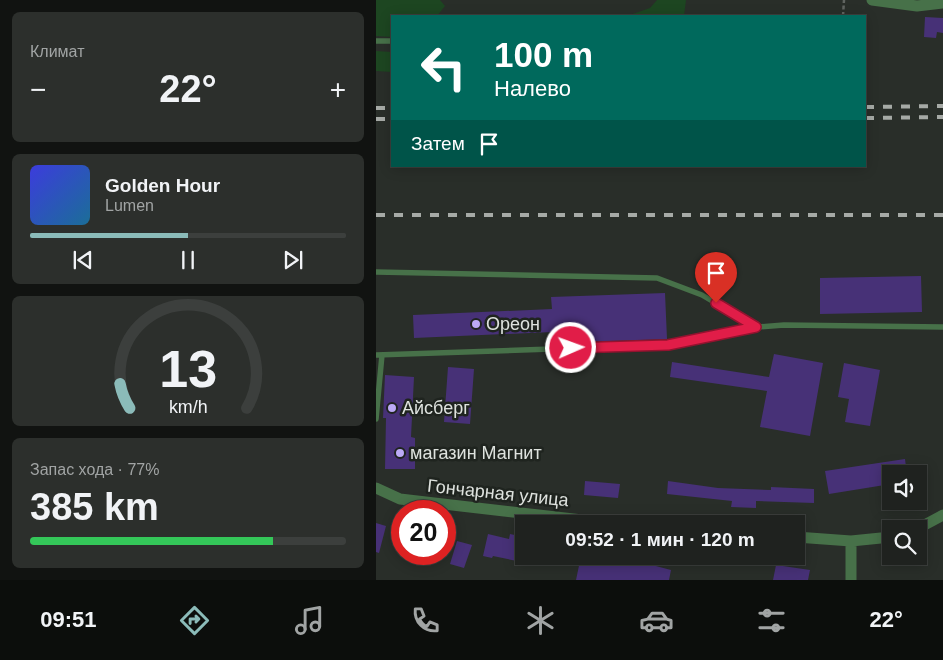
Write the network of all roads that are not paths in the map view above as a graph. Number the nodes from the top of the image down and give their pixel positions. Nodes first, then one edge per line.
1 (872, 0) edge
2 (917, 3) edge
3 (943, 3) edge
4 (376, 41) edge
5 (391, 41) edge
6 (376, 272) edge
7 (756, 327) junction
8 (943, 327) edge
9 (379, 355) edge
10 (376, 419) edge
11 (376, 488) edge
12 (943, 514) edge
13 (539, 515) edge
14 (927, 523) edge
15 (805, 538) edge
16 (882, 538) edge
17 (851, 541) junction
18 (851, 580) edge

1 - 2 street
2 - 3 street
4 - 5 lane
6 - 7 lane
7 - 8 lane
7 - 9 lane
9 - 10 lane
11 - 13 street, Гончарная улица
12 - 14 street
15 - 17 street
16 - 17 street
17 - 18 street

